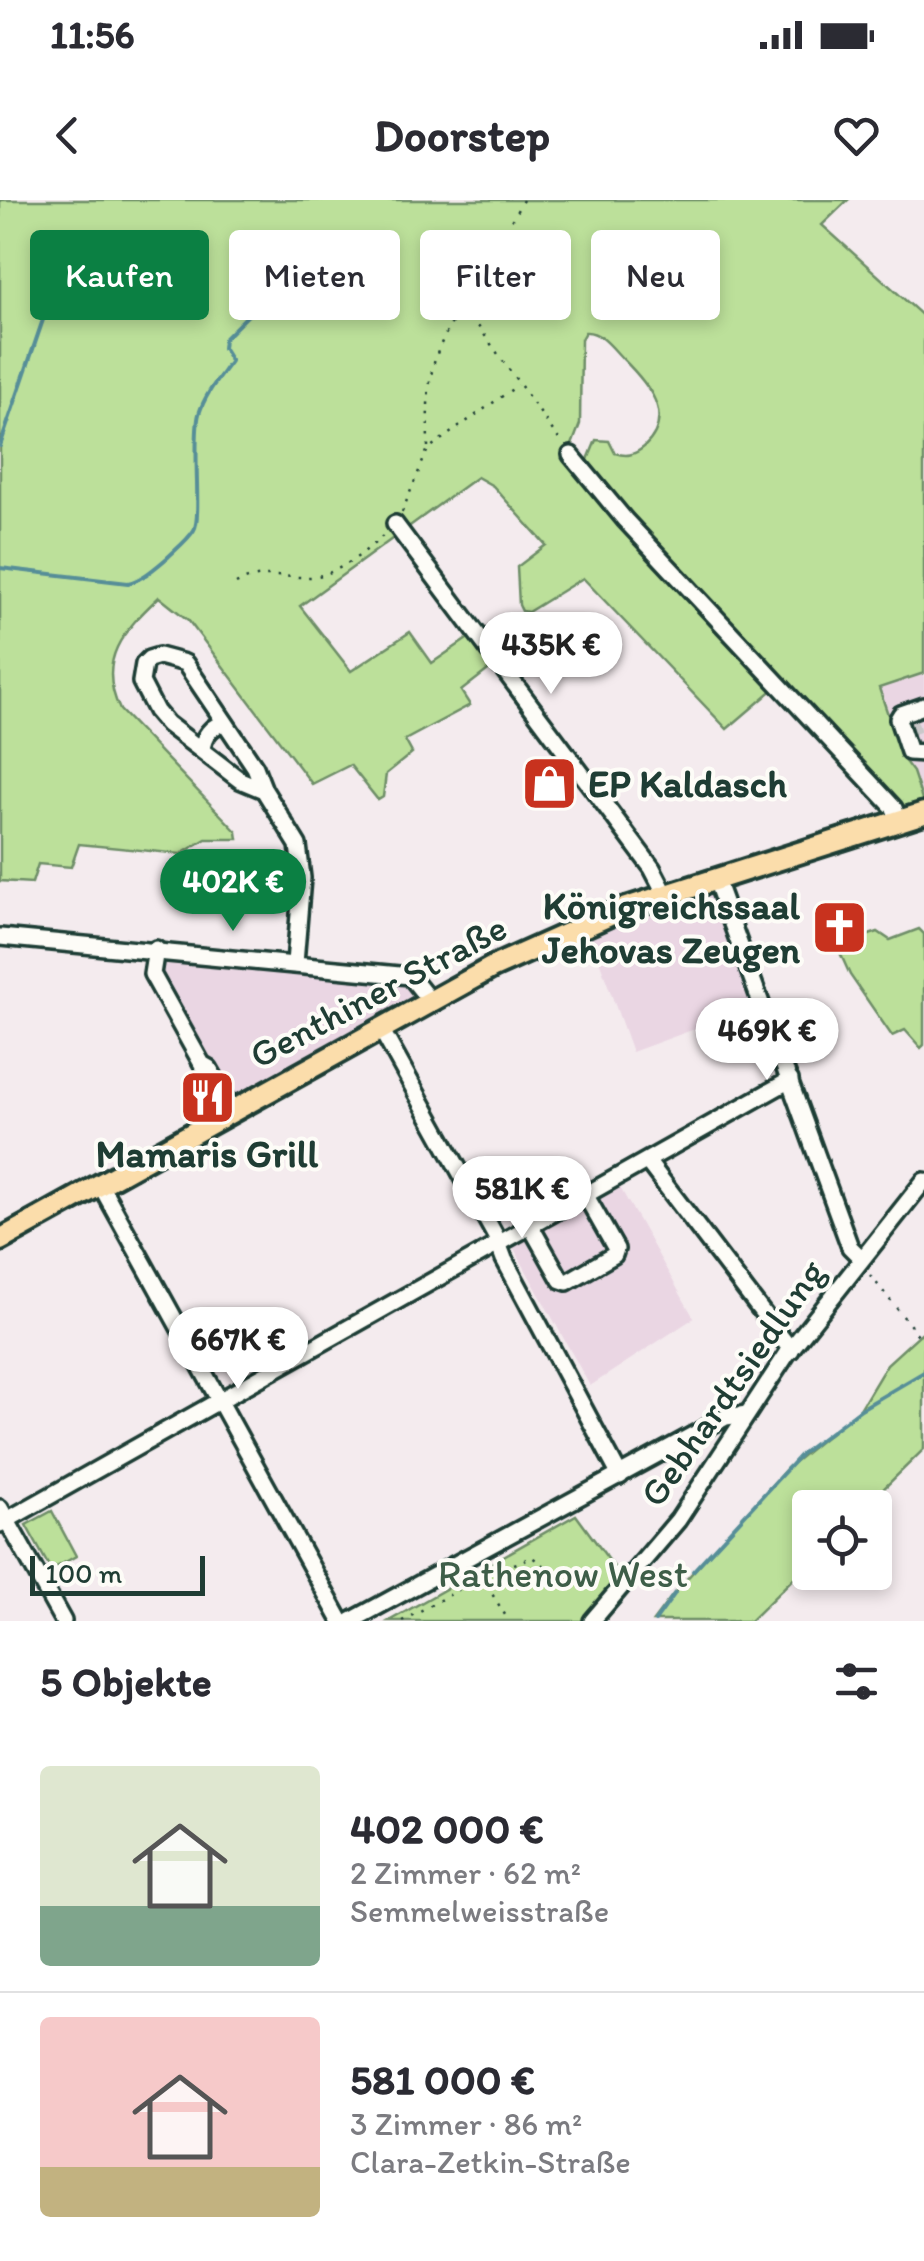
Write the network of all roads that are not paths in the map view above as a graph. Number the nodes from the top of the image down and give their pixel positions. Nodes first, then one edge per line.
1 (570, 455) road end
2 (395, 524) road end
3 (924, 706) edge
4 (224, 724) junction
5 (202, 750) junction
6 (922, 754) edge
7 (264, 790) junction
8 (924, 813) edge
9 (900, 821) junction
10 (716, 880) junction
11 (666, 895) junction
12 (0, 937) edge
13 (156, 949) junction
14 (295, 963) junction
15 (430, 1002) junction
16 (380, 1029) junction
17 (790, 1080) junction
18 (234, 1110) junction
19 (647, 1161) junction
20 (924, 1181) edge
21 (100, 1184) junction
22 (586, 1196) junction
23 (531, 1227) junction
24 (0, 1240) edge
25 (500, 1245) junction
26 (860, 1259) junction
27 (791, 1350) junction
28 (218, 1402) junction
29 (747, 1414) junction
30 (620, 1476) junction
31 (2, 1518) edge
32 (63, 1621) edge
33 (341, 1621) edge
34 (351, 1621) edge
35 (592, 1621) edge

1 - 9 street
2 - 11 street
3 - 6 street
4 - 5 street
4 - 5 street
4 - 7 street
5 - 7 street
7 - 14 street
8 - 9 main road, Genthiner Straße
9 - 10 main road, Genthiner Straße
10 - 11 main road, Genthiner Straße
10 - 17 street
11 - 15 main road, Genthiner Straße
12 - 13 street
13 - 14 street
13 - 18 street
14 - 15 street
15 - 16 main road, Genthiner Straße
16 - 18 main road, Genthiner Straße
16 - 25 street
17 - 19 street
17 - 26 street
18 - 21 main road, Genthiner Straße
19 - 22 street
19 - 27 street
20 - 26 street, Gebhardtsiedlung
21 - 24 main road, Genthiner Straße
21 - 28 street
22 - 23 street
22 - 23 street
23 - 25 street
25 - 28 street
25 - 30 street
26 - 27 street, Gebhardtsiedlung
27 - 29 street, Gebhardtsiedlung
28 - 31 street
28 - 33 street
29 - 30 street
29 - 35 street, Gebhardtsiedlung
30 - 34 street
31 - 32 street

